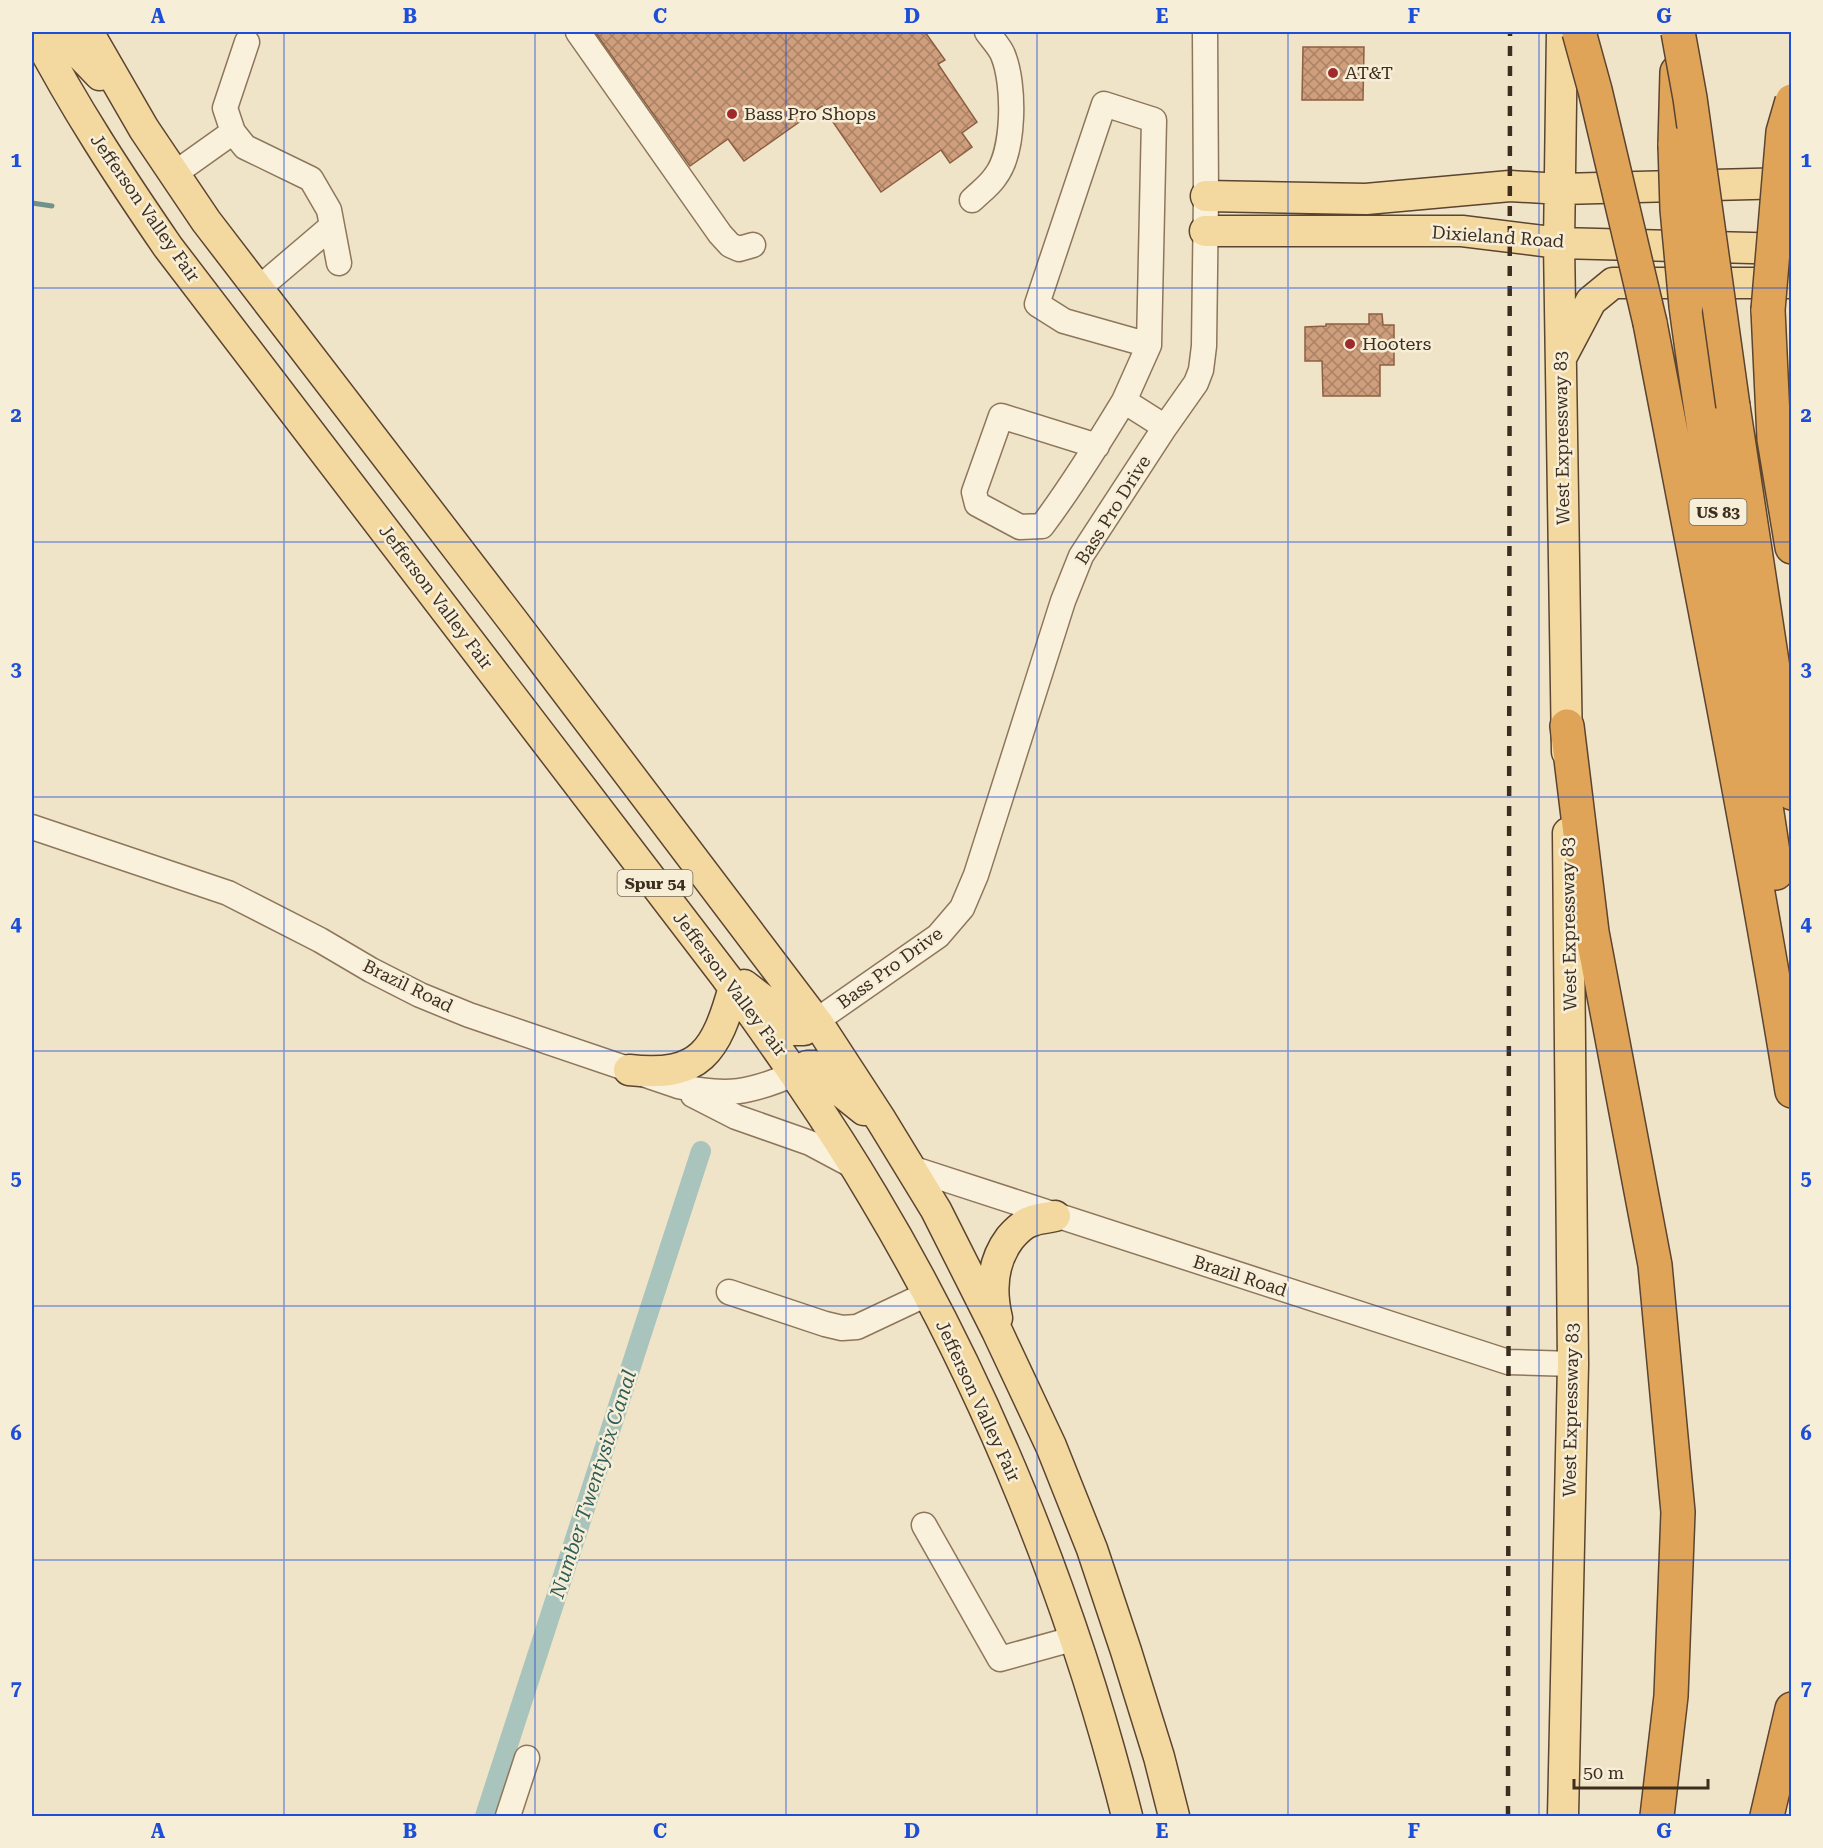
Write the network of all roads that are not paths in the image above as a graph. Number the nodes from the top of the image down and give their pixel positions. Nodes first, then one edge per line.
1 (35, 32) edge
2 (63, 32) edge
3 (88, 32) edge
4 (578, 32) edge
5 (987, 32) edge
6 (1205, 32) edge
7 (1562, 32) edge
8 (1580, 32) edge
9 (1679, 32) edge
10 (247, 42) dead end
11 (1791, 100) edge
12 (144, 129) junction
13 (232, 132) junction
14 (174, 174) junction
15 (1791, 183) edge
16 (1561, 189) junction
17 (1206, 196) junction
18 (972, 200) dead end
19 (332, 226) junction
20 (1205, 231) junction
21 (1559, 243) junction
22 (753, 245) dead end
23 (1791, 249) edge
24 (339, 263) dead end
25 (1791, 283) edge
26 (258, 289) junction
27 (1149, 345) junction
28 (1561, 357) junction
29 (1124, 401) junction
30 (1165, 427) junction
31 (1096, 446) junction
32 (1791, 547) edge
33 (1567, 726) junction
34 (1791, 793) edge
35 (32, 827) edge
36 (714, 960) junction
37 (734, 987) junction
38 (1791, 996) edge
39 (816, 1021) junction
40 (629, 1070) junction
41 (796, 1073) junction
42 (678, 1086) junction
43 (1791, 1091) edge
44 (891, 1135) junction
45 (855, 1167) junction
46 (911, 1168) junction
47 (1055, 1216) junction
48 (729, 1292) dead end
49 (927, 1294) junction
50 (1005, 1347) junction
51 (1573, 1364) junction
52 (924, 1525) dead end
53 (1076, 1638) junction
54 (1791, 1709) edge
55 (527, 1758) dead end
56 (508, 1816) edge
57 (1127, 1816) edge
58 (1174, 1816) edge
59 (1563, 1816) edge
60 (1657, 1816) edge
61 (1767, 1816) edge

1 - 36 main road, Jefferson Valley Fair / Spur 54
2 - 12 main road
3 - 12 main road, Spur 54
4 - 22 street
5 - 18 street
6 - 17 street, Bass Pro Drive
7 - 16 main road, West Expressway 83
8 - 43 highway, bridge
9 - 34 highway, bridge
9 - 38 highway, US 83, bridge
10 - 13 street
11 - 32 highway, bridge
12 - 14 main road, Spur 54
13 - 14 street
13 - 19 street
14 - 26 main road, Spur 54
15 - 16 main road
16 - 17 main road
16 - 21 main road, West Expressway 83
17 - 20 street, Bass Pro Drive
19 - 24 street
19 - 26 street
20 - 21 main road, Dixieland Road
20 - 30 street, Bass Pro Drive
21 - 23 main road, Dixieland Road
21 - 28 main road, West Expressway 83
25 - 28 main road
26 - 39 main road, Spur 54
27 - 27 street
27 - 29 street
28 - 33 main road, West Expressway 83
29 - 30 street
29 - 31 street
30 - 39 street, Bass Pro Drive
31 - 31 street
33 - 51 main road, West Expressway 83
33 - 60 highway
35 - 40 street, Brazil Road
36 - 37 main road, Jefferson Valley Fair / Spur 54
36 - 39 main road
37 - 40 main road
37 - 41 main road, Jefferson Valley Fair / Spur 54
39 - 44 main road, Spur 54
40 - 42 street, Brazil Road
41 - 42 street, Brazil Road
41 - 44 main road
41 - 45 main road, Jefferson Valley Fair / Spur 54
42 - 45 street
44 - 46 main road, Spur 54
45 - 49 main road, Jefferson Valley Fair / Spur 54
46 - 47 street, Brazil Road
46 - 50 main road, Spur 54
47 - 50 main road
47 - 51 street, Brazil Road
48 - 49 street
49 - 53 main road, Jefferson Valley Fair / Spur 54
50 - 58 main road, Spur 54
51 - 59 main road, West Expressway 83
52 - 53 street
53 - 57 main road, Jefferson Valley Fair / Spur 54
54 - 61 highway
55 - 56 street

